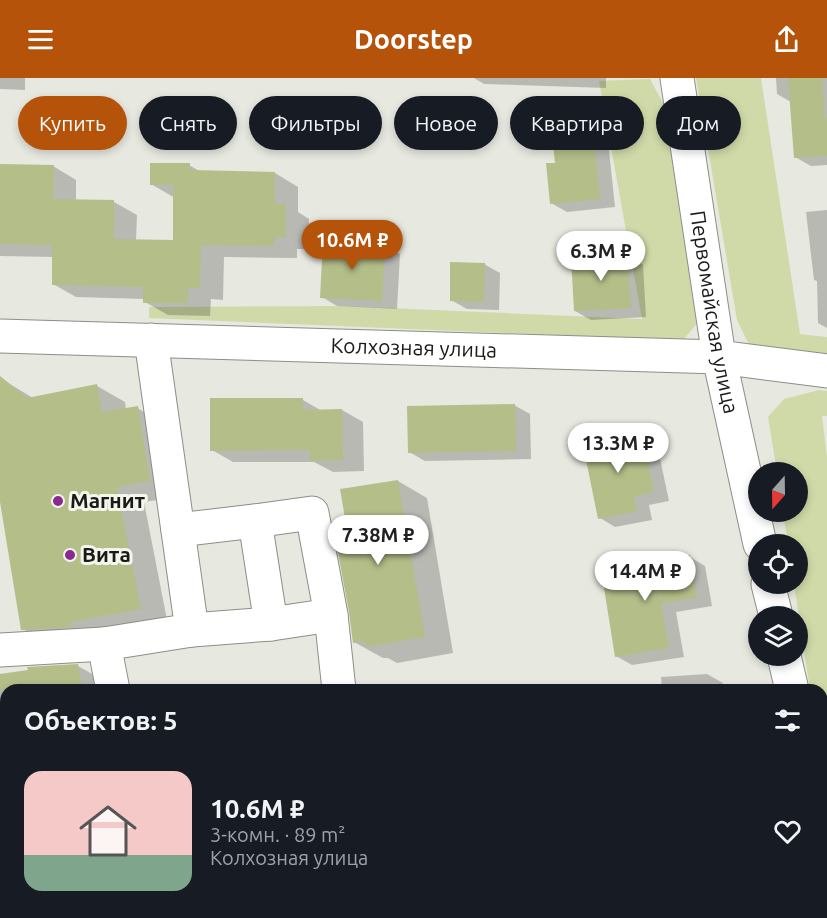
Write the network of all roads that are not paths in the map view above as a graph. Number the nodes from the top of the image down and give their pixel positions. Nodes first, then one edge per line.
1 (677, 78) edge
2 (0, 336) edge
3 (151, 340) junction
4 (718, 357) junction
5 (827, 371) edge
6 (255, 521) junction
7 (178, 530) junction
8 (758, 534) edge
9 (331, 615) junction
10 (271, 624) junction
11 (192, 630) junction
12 (104, 644) junction
13 (0, 650) edge
14 (786, 666) edge
15 (112, 684) edge
16 (338, 684) edge
17 (791, 684) edge

1 - 4 street, Первомайская улица
2 - 3 street, Колхозная улица
3 - 4 street, Колхозная улица
3 - 7 street
4 - 5 street, Колхозная улица
4 - 8 street, Первомайская улица
6 - 7 street
6 - 9 street
6 - 10 street
7 - 11 street
9 - 10 street
9 - 16 street
10 - 11 street
11 - 12 street
12 - 13 street
12 - 15 street
14 - 17 street

